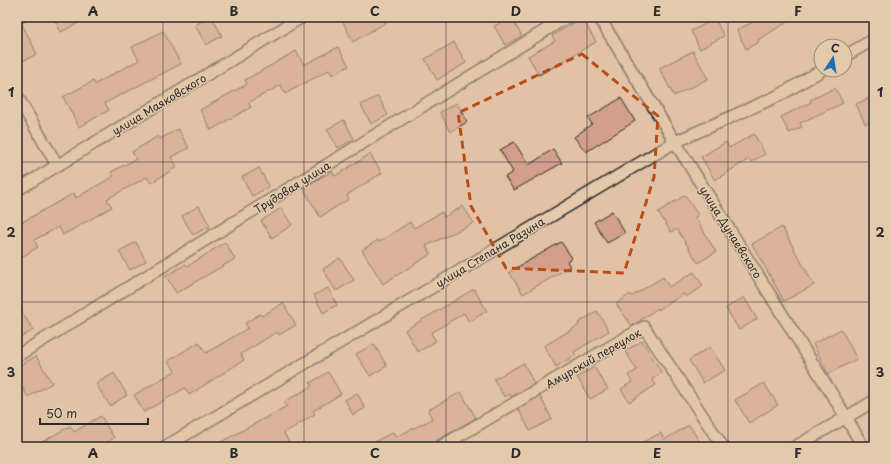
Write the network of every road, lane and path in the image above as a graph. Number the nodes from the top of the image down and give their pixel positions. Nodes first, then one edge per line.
1 (20, 17) edge
2 (302, 17) edge
3 (567, 17) edge
4 (599, 17) edge
5 (17, 18) edge
6 (874, 39) edge
7 (853, 51) edge
8 (813, 75) edge
9 (17, 96) edge
10 (675, 142) junction
11 (57, 164) junction
12 (17, 190) edge
13 (17, 356) edge
14 (874, 401) edge
15 (846, 417) junction
16 (165, 447) edge
17 (440, 447) edge
18 (723, 447) edge
19 (795, 447) edge
20 (863, 447) edge

1 - 5 street
2 - 11 street, улица Маяковского
3 - 13 street, Трудовая улица
4 - 10 street, улица Дунаевского
6 - 7 street
8 - 10 street, улица Степана Разина
9 - 11 street
10 - 15 street, улица Дунаевского
10 - 16 street, улица Степана Разина
11 - 12 street, улица Маяковского
14 - 15 street
15 - 19 street
15 - 20 street, улица Дунаевского
17 - 18 street, Амурский переулок

